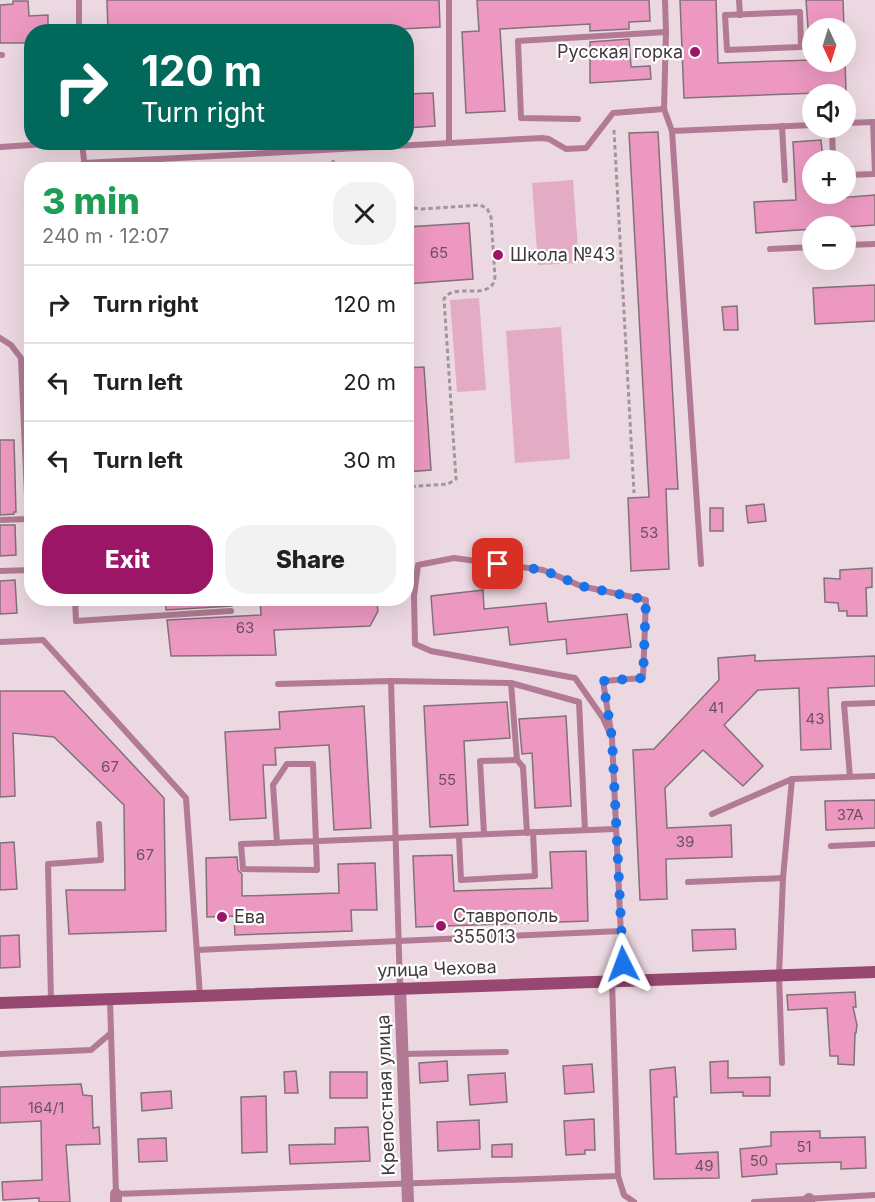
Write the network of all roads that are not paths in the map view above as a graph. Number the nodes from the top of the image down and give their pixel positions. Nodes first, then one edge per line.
1 (79, 0) edge
2 (449, 0) edge
3 (664, 0) edge
4 (739, 0) edge
5 (740, 15) junction
6 (79, 24) edge
7 (666, 32) junction
8 (664, 110) junction
9 (578, 119) dead end
10 (874, 122) edge
11 (856, 123) edge
12 (802, 125) edge
13 (782, 126) junction
14 (672, 131) junction
15 (449, 143) junction
16 (24, 145) edge
17 (414, 145) edge
18 (0, 147) edge
19 (322, 150) edge
20 (159, 159) junction
21 (127, 162) edge
22 (159, 162) edge
23 (856, 175) edge
24 (785, 180) dead end
25 (875, 244) edge
26 (856, 245) edge
27 (802, 248) edge
28 (770, 249) dead end
29 (0, 338) edge
30 (24, 427) edge
31 (24, 519) edge
32 (0, 520) edge
33 (701, 564) dead end
34 (24, 570) edge
35 (0, 571) edge
36 (75, 606) edge
37 (231, 611) dead end
38 (0, 642) edge
39 (391, 681) junction
40 (512, 682) junction
41 (278, 684) dead end
42 (875, 703) edge
43 (612, 738) junction
44 (517, 760) junction
45 (875, 776) edge
46 (850, 777) junction
47 (792, 779) junction
48 (712, 814) dead end
49 (99, 824) dead end
50 (615, 829) junction
51 (585, 830) junction
52 (530, 832) junction
53 (484, 834) junction
54 (459, 837) junction
55 (395, 838) junction
56 (317, 841) junction
57 (277, 843) junction
58 (875, 844) edge
59 (831, 846) dead end
60 (783, 878) junction
61 (688, 882) dead end
62 (621, 931) junction
63 (397, 940) junction
64 (197, 950) junction
65 (875, 972) edge
66 (779, 976) junction
67 (618, 981) junction
68 (400, 987) junction
69 (200, 996) junction
70 (110, 1000) junction
71 (51, 1001) junction
72 (0, 1003) edge
73 (111, 1033) junction
74 (506, 1052) dead end
75 (0, 1054) edge
76 (402, 1054) junction
77 (782, 1063) dead end
78 (618, 1176) junction
79 (407, 1183) junction
80 (875, 1195) edge
81 (116, 1198) edge
82 (809, 1200) edge
83 (408, 1202) edge
84 (634, 1202) edge
85 (754, 1202) edge

1 - 6 lane
2 - 15 lane
3 - 7 lane
4 - 5 lane
5 - 5 lane
7 - 8 lane
7 - 9 lane
8 - 14 lane
8 - 15 lane
10 - 11 lane
10 - 23 lane
12 - 13 lane
13 - 14 lane
13 - 24 lane
14 - 33 lane
15 - 17 lane
16 - 18 lane
19 - 20 lane
20 - 21 lane
20 - 22 lane
25 - 26 lane
27 - 28 lane
29 - 30 lane
31 - 32 lane
34 - 35 lane
36 - 37 lane
38 - 64 lane
39 - 40 lane
39 - 41 lane
39 - 55 lane
40 - 44 lane
40 - 51 lane
42 - 46 lane
43 - 43 lane
43 - 50 lane
44 - 52 lane
44 - 53 lane
45 - 46 lane
46 - 47 lane
47 - 48 lane
47 - 60 lane
49 - 71 lane
50 - 51 lane
50 - 62 lane
51 - 52 lane
52 - 53 lane
52 - 54 lane
53 - 54 lane
54 - 55 lane
55 - 56 lane
55 - 63 lane
56 - 57 lane
56 - 57 lane
56 - 57 lane
58 - 59 lane
60 - 61 lane
60 - 66 lane
62 - 63 lane
62 - 67 lane
63 - 64 lane
63 - 68 lane
64 - 69 lane
65 - 66 street, улица Чехова
66 - 67 street, улица Чехова
66 - 77 lane
67 - 68 street, улица Чехова
67 - 78 lane
68 - 69 street, улица Чехова
68 - 76 street, Крепостная улица
69 - 70 street, улица Чехова
70 - 71 street, улица Чехова
70 - 73 lane
71 - 72 street, улица Чехова
73 - 75 lane
73 - 81 lane
74 - 76 lane
76 - 79 street, Крепостная улица
78 - 79 lane
78 - 84 lane
79 - 81 lane
79 - 83 street, Крепостная улица
80 - 82 lane
82 - 85 lane

